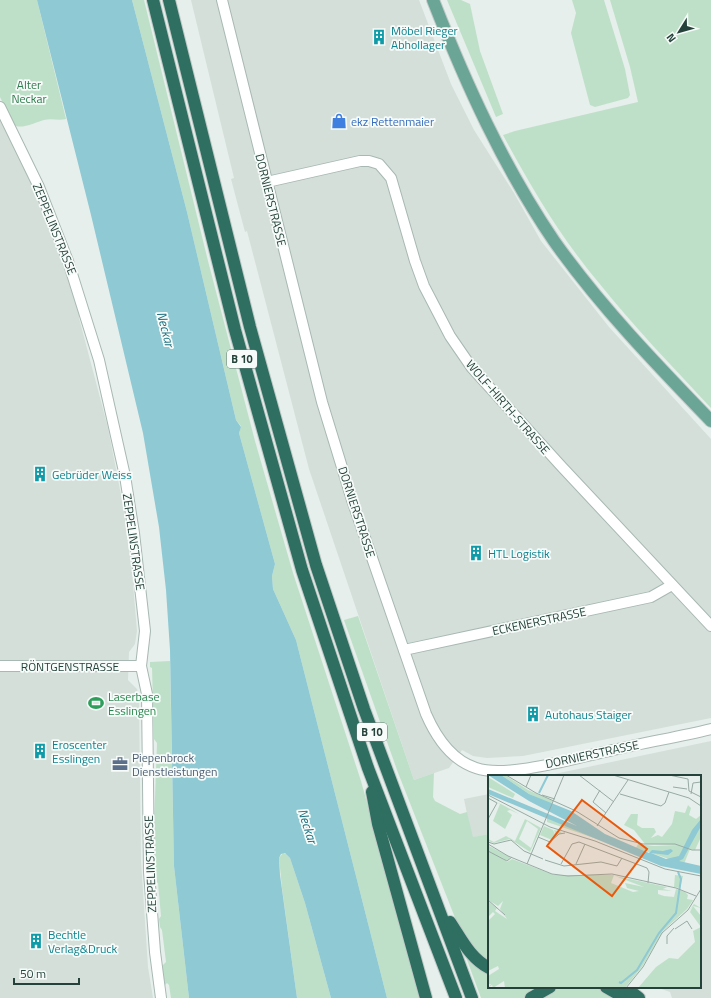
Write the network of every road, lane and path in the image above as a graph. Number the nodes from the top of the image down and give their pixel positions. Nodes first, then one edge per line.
1 (153, 0) edge
2 (169, 0) edge
3 (222, 0) edge
4 (434, 0) edge
5 (0, 107) edge
6 (267, 182) junction
7 (711, 422) edge
8 (672, 585) junction
9 (711, 626) edge
10 (404, 650) junction
11 (0, 666) edge
12 (141, 666) junction
13 (711, 728) edge
14 (368, 768) junction
15 (434, 897) junction
16 (488, 967) edge
17 (548, 988) edge
18 (608, 988) edge
19 (626, 988) edge
20 (161, 998) edge
21 (426, 998) edge
22 (456, 998) edge
23 (472, 998) edge
24 (531, 998) edge
25 (625, 998) edge
26 (639, 998) edge

1 - 14 highway, B 10
2 - 15 highway, B 10
3 - 6 street, DORNIERSTRASSE
4 - 7 main road
5 - 12 street, ZEPPELINSTRASSE
6 - 8 street, WOLF-HIRTH-STRASSE
6 - 10 street, DORNIERSTRASSE
8 - 9 street, WOLF-HIRTH-STRASSE
8 - 10 street, ECKENERSTRASSE
10 - 13 street, DORNIERSTRASSE
11 - 12 street, RÖNTGENSTRASSE
12 - 20 street, ZEPPELINSTRASSE
14 - 21 highway
14 - 22 highway, B 10
15 - 16 highway
15 - 23 highway, B 10
17 - 24 highway
18 - 25 highway
19 - 26 highway

